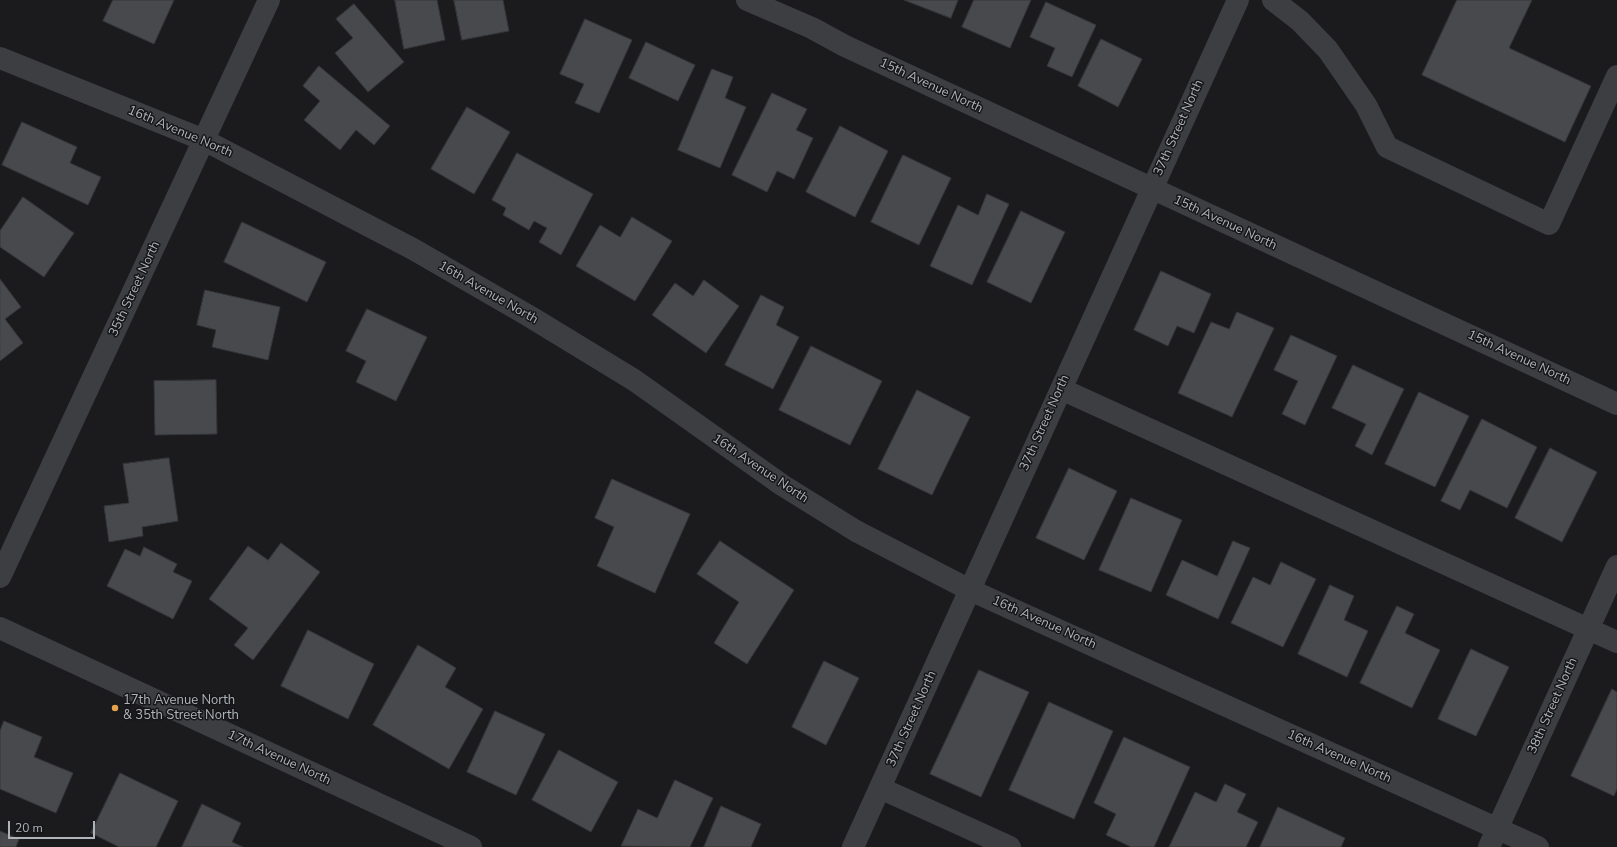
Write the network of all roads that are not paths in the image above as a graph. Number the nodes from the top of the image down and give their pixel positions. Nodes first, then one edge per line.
1 (269, 0) edge
2 (747, 0) edge
3 (1238, 0) edge
4 (1273, 0) edge
5 (0, 58) edge
6 (1617, 76) edge
7 (204, 140) junction
8 (1152, 189) junction
9 (1061, 389) junction
10 (1617, 404) edge
11 (1617, 566) edge
12 (0, 577) edge
13 (970, 590) junction
14 (0, 628) edge
15 (1588, 629) junction
16 (1617, 642) edge
17 (880, 788) junction
18 (1494, 838) edge
19 (471, 847) edge
20 (853, 847) edge
21 (1010, 847) edge
22 (1538, 847) edge

1 - 7 street, 35th Street North
2 - 8 street, 15th Avenue North
3 - 8 street, 37th Street North
4 - 6 street
5 - 7 street, 16th Avenue North
7 - 12 street, 35th Street North
7 - 13 street, 16th Avenue North
8 - 9 street, 37th Street North
8 - 10 street, 15th Avenue North
9 - 13 street, 37th Street North
9 - 15 street
11 - 15 street, 38th Street North
13 - 17 street, 37th Street North
13 - 18 street, 16th Avenue North
14 - 19 street, 17th Avenue North
15 - 16 street
15 - 18 street, 38th Street North
17 - 20 street, 37th Street North
17 - 21 street
18 - 22 street, 16th Avenue North

